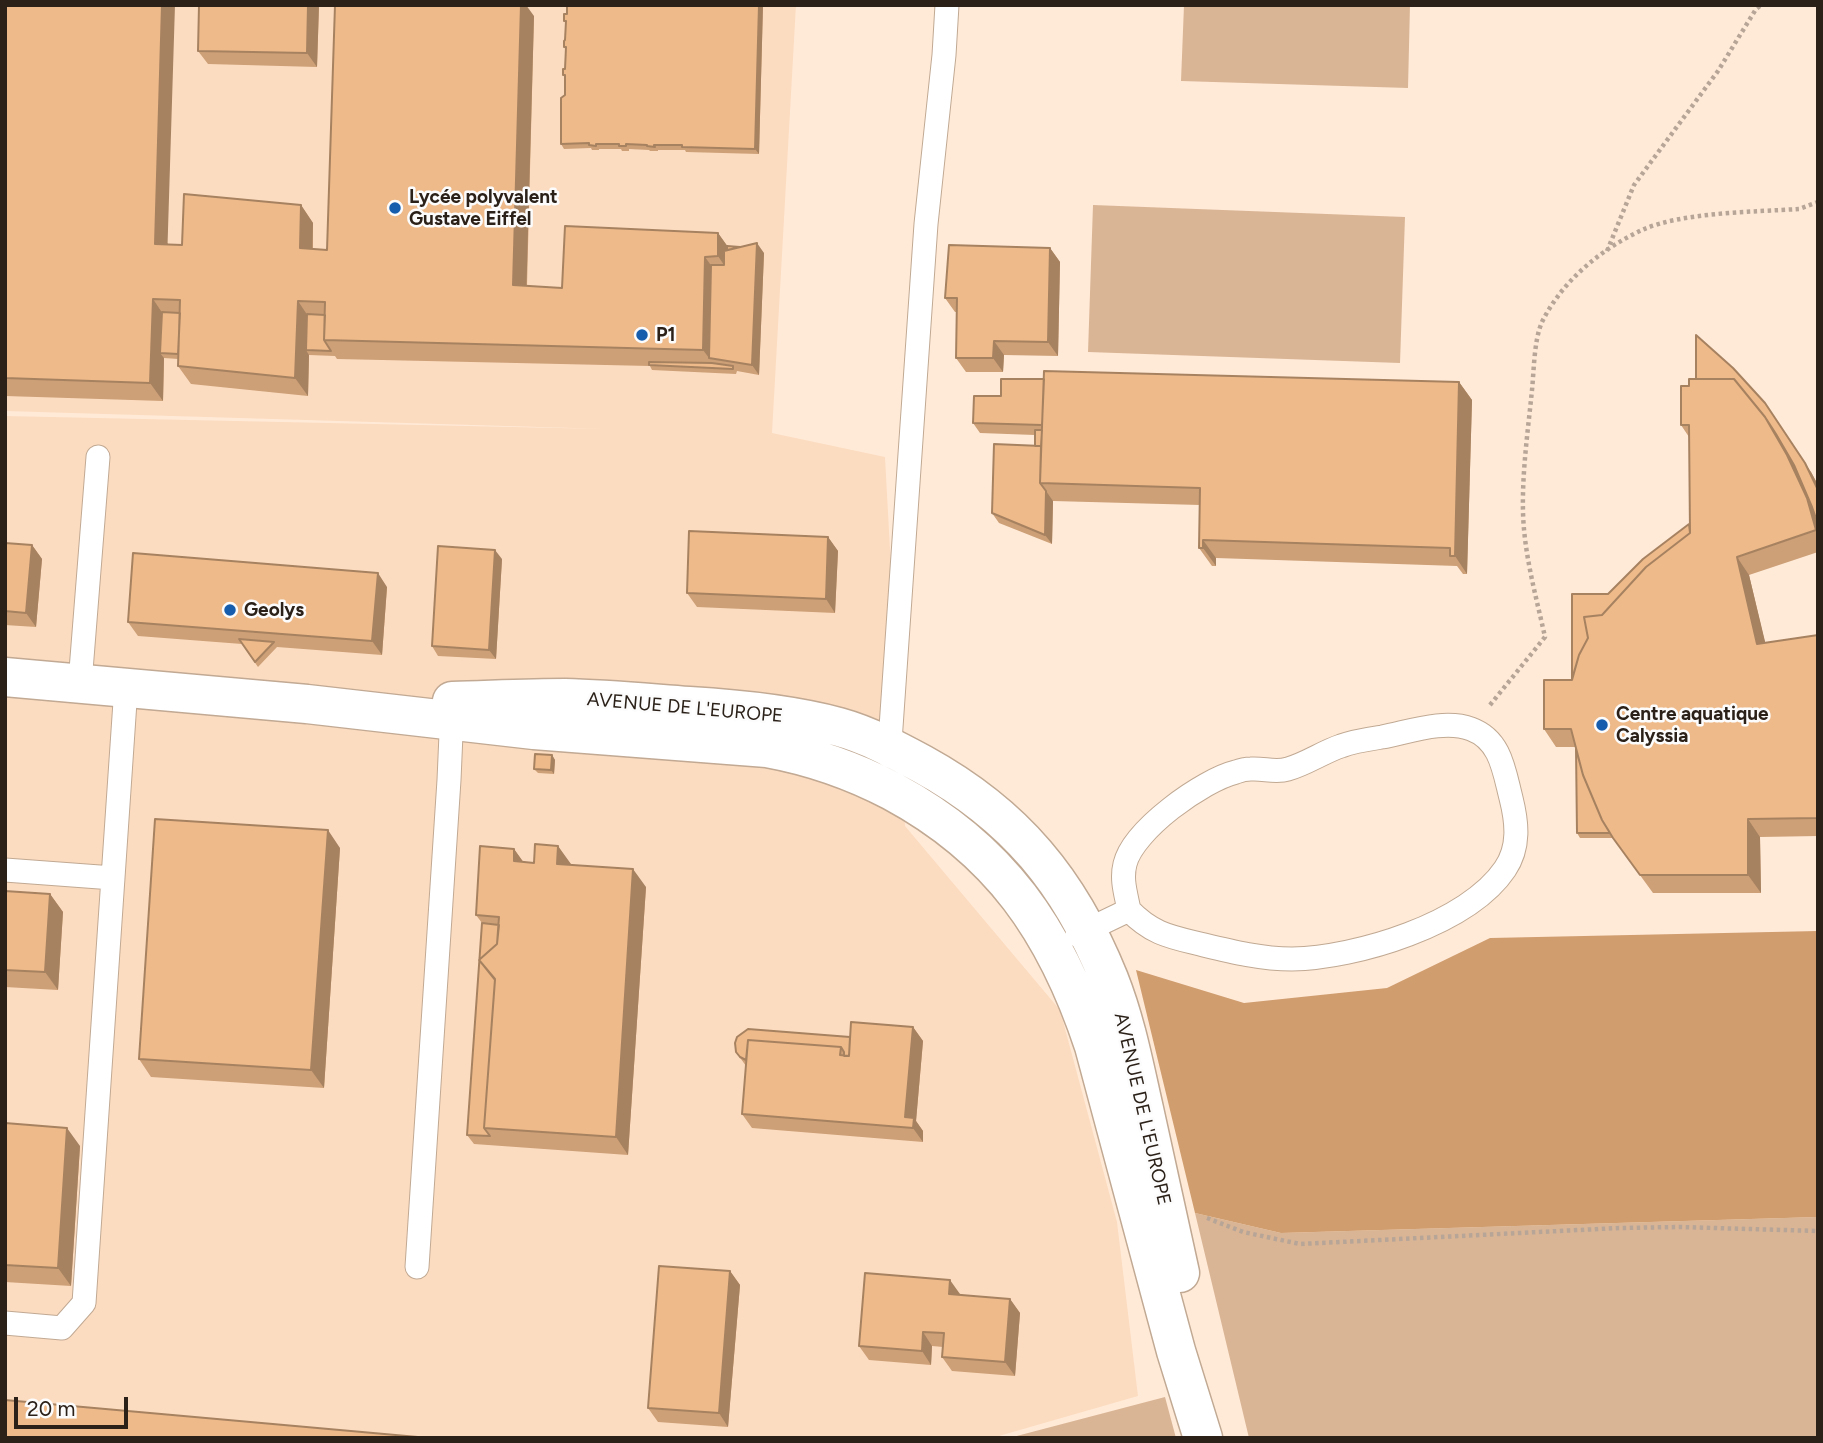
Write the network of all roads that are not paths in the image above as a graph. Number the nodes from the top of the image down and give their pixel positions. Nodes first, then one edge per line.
1 (947, 5) edge
2 (97, 457) dead end
3 (5, 677) edge
4 (80, 683) junction
5 (126, 687) junction
6 (452, 711) junction
7 (890, 747) junction
8 (885, 788) junction
9 (5, 870) edge
10 (113, 878) junction
11 (1129, 910) junction
12 (1086, 931) junction
13 (1052, 947) junction
14 (416, 1267) dead end
15 (5, 1323) edge
16 (1203, 1438) edge
17 (1214, 1438) edge

1 - 7 lane
2 - 4 lane
3 - 4 street, AVENUE DE L'EUROPE
4 - 5 street, AVENUE DE L'EUROPE
5 - 6 street, AVENUE DE L'EUROPE
5 - 10 lane
6 - 7 street, AVENUE DE L'EUROPE
6 - 8 street, AVENUE DE L'EUROPE
6 - 14 lane
7 - 8 lane
7 - 12 street, AVENUE DE L'EUROPE
8 - 13 street, AVENUE DE L'EUROPE
9 - 10 lane
10 - 15 lane
11 - 11 lane
11 - 12 lane
12 - 13 lane
12 - 17 street, AVENUE DE L'EUROPE
13 - 16 street, AVENUE DE L'EUROPE

